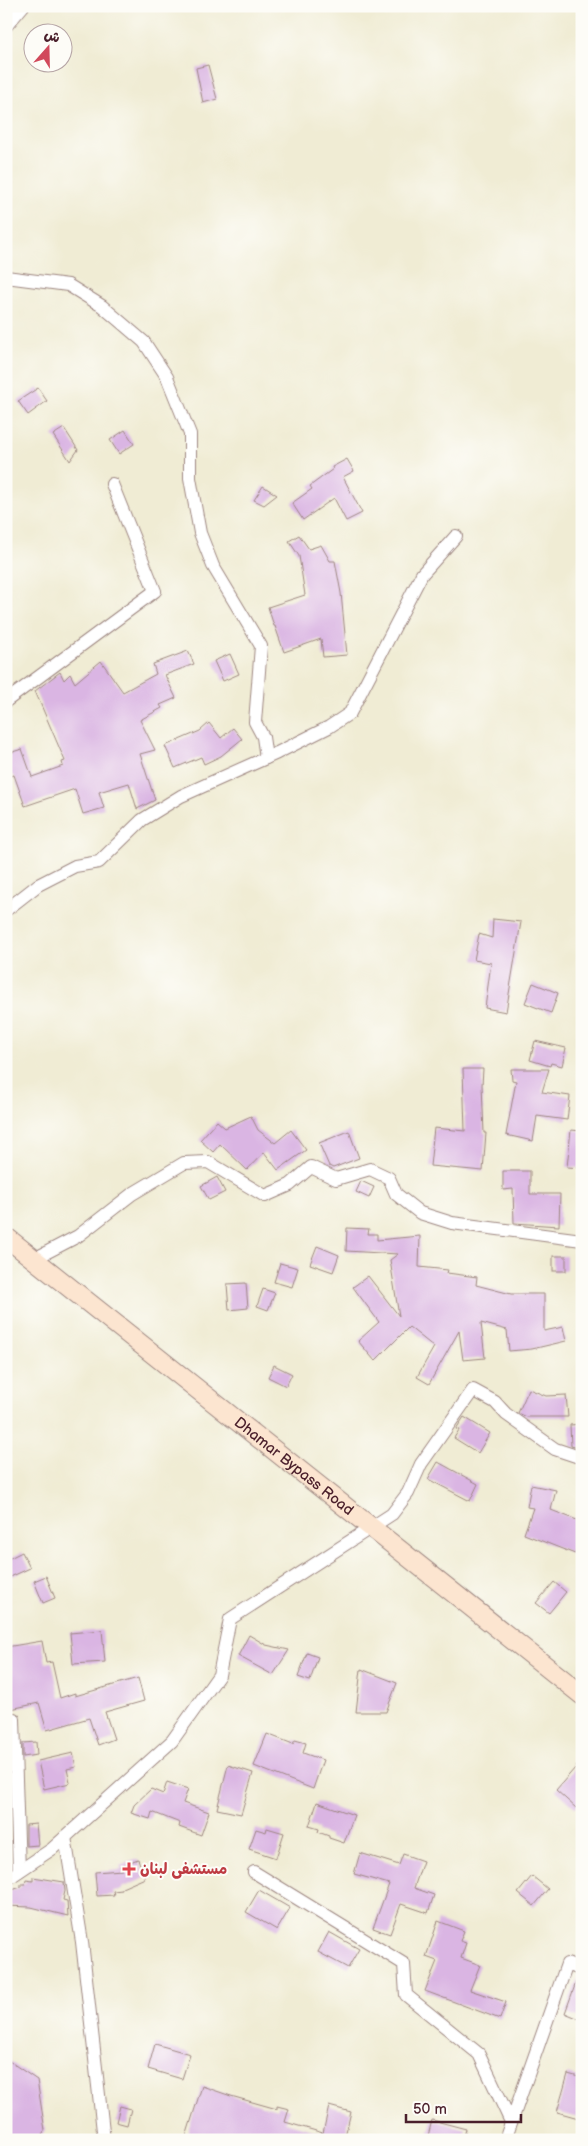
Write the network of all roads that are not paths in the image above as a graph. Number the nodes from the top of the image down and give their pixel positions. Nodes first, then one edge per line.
1 (23, 6) edge
2 (6, 26) edge
3 (6, 277) edge
4 (112, 484) dead end
5 (456, 536) dead end
6 (6, 701) edge
7 (266, 758) junction
8 (6, 910) edge
9 (6, 1237) edge
10 (582, 1240) edge
11 (34, 1259) junction
12 (582, 1458) edge
13 (371, 1527) junction
14 (582, 1695) edge
15 (14, 1719) dead end
16 (66, 1836) junction
17 (19, 1871) junction
18 (254, 1872) dead end
19 (6, 1880) edge
20 (582, 1970) edge
21 (511, 2122) junction
22 (104, 2140) edge
23 (505, 2140) edge

1 - 2 street
3 - 7 street
4 - 6 street
5 - 7 street
7 - 8 street
9 - 11 main road, Dhamar Bypass Road
10 - 11 street
11 - 13 main road, Dhamar Bypass Road
12 - 13 street
13 - 14 main road, Dhamar Bypass Road
13 - 16 street
15 - 17 street
16 - 17 street
16 - 22 street
17 - 19 street
18 - 21 street
20 - 21 street
21 - 23 street

